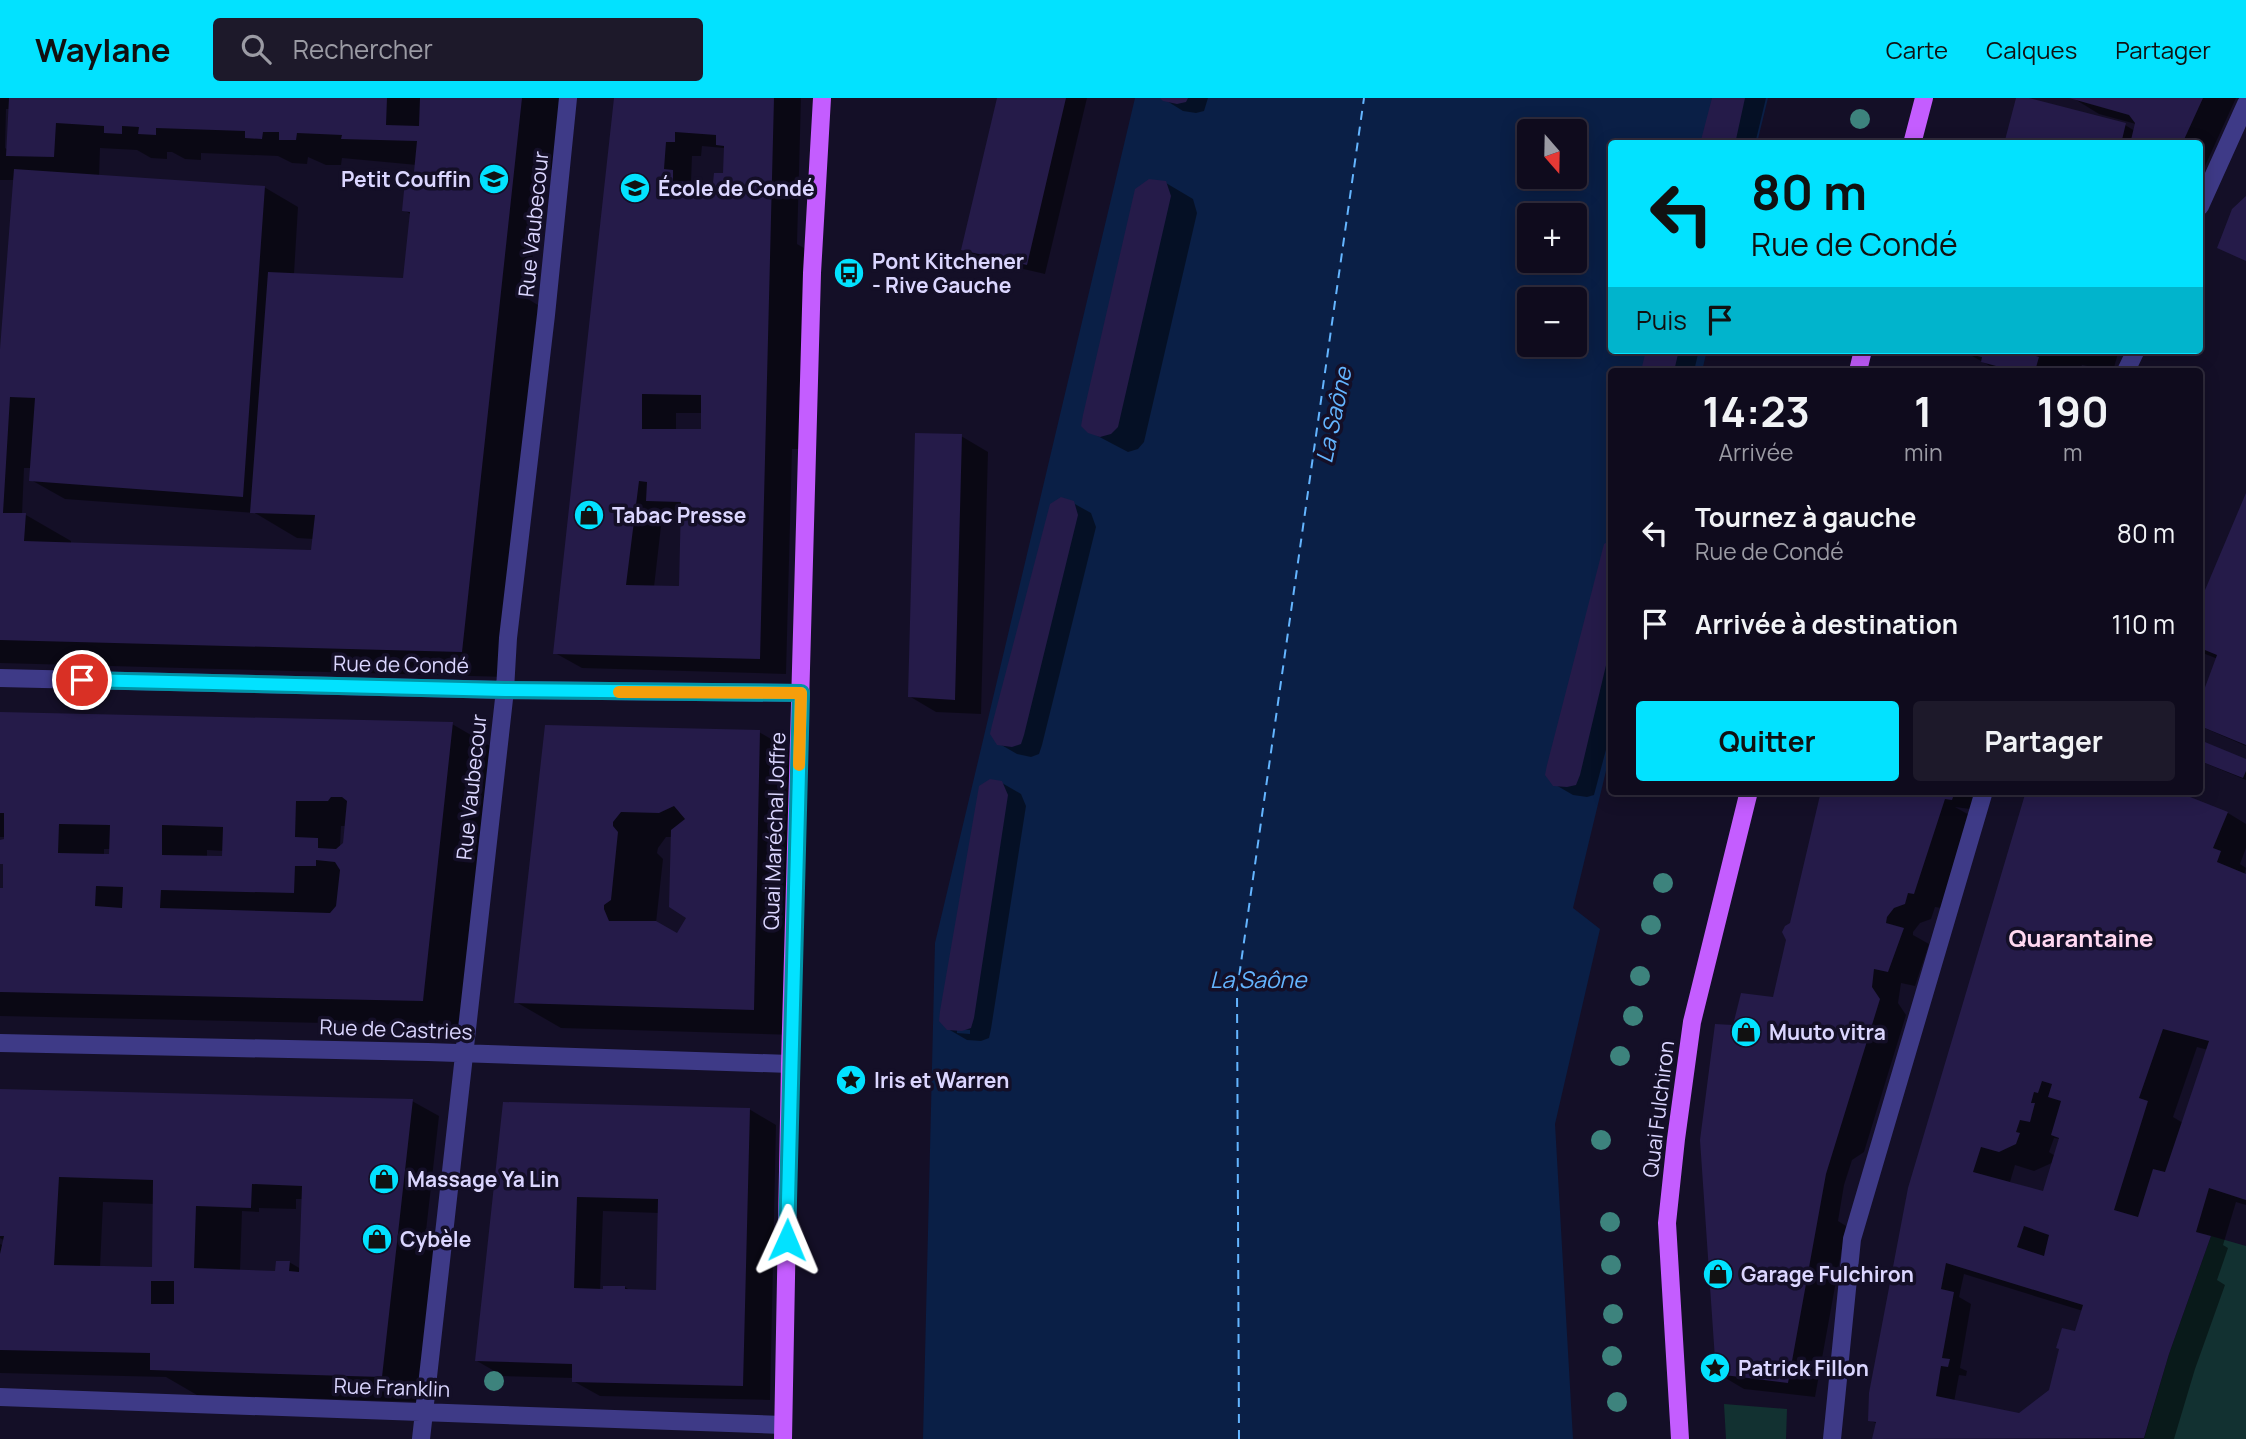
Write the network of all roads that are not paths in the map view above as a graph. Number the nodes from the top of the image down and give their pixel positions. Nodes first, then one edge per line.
1 (568, 98) edge
2 (822, 98) edge
3 (1924, 98) edge
4 (2246, 104) edge
5 (1913, 140) edge
6 (2203, 199) edge
7 (0, 678) edge
8 (505, 690) junction
9 (801, 693) junction
10 (1748, 795) edge
11 (1983, 795) edge
12 (0, 1043) edge
13 (463, 1053) junction
14 (790, 1064) junction
15 (0, 1397) edge
16 (424, 1411) junction
17 (783, 1432) edge
18 (421, 1439) edge
19 (1680, 1439) edge
20 (1832, 1439) edge

1 - 8 street, Rue Vaubecour
2 - 9 main road, Quai Maréchal Joffre
3 - 5 main road
4 - 6 street
7 - 8 street, Rue de Condé
8 - 9 street, Rue de Condé
8 - 13 street, Rue Vaubecour
9 - 14 main road, Quai Maréchal Joffre
10 - 19 main road, Quai Fulchiron
11 - 20 street
12 - 13 street, Rue de Castries
13 - 14 street, Rue de Castries
13 - 16 street, Rue Vaubecour
14 - 17 main road, Quai Maréchal Joffre
15 - 16 street, Rue Franklin
16 - 17 street, Rue Franklin
16 - 18 street, Rue Vaubecour

